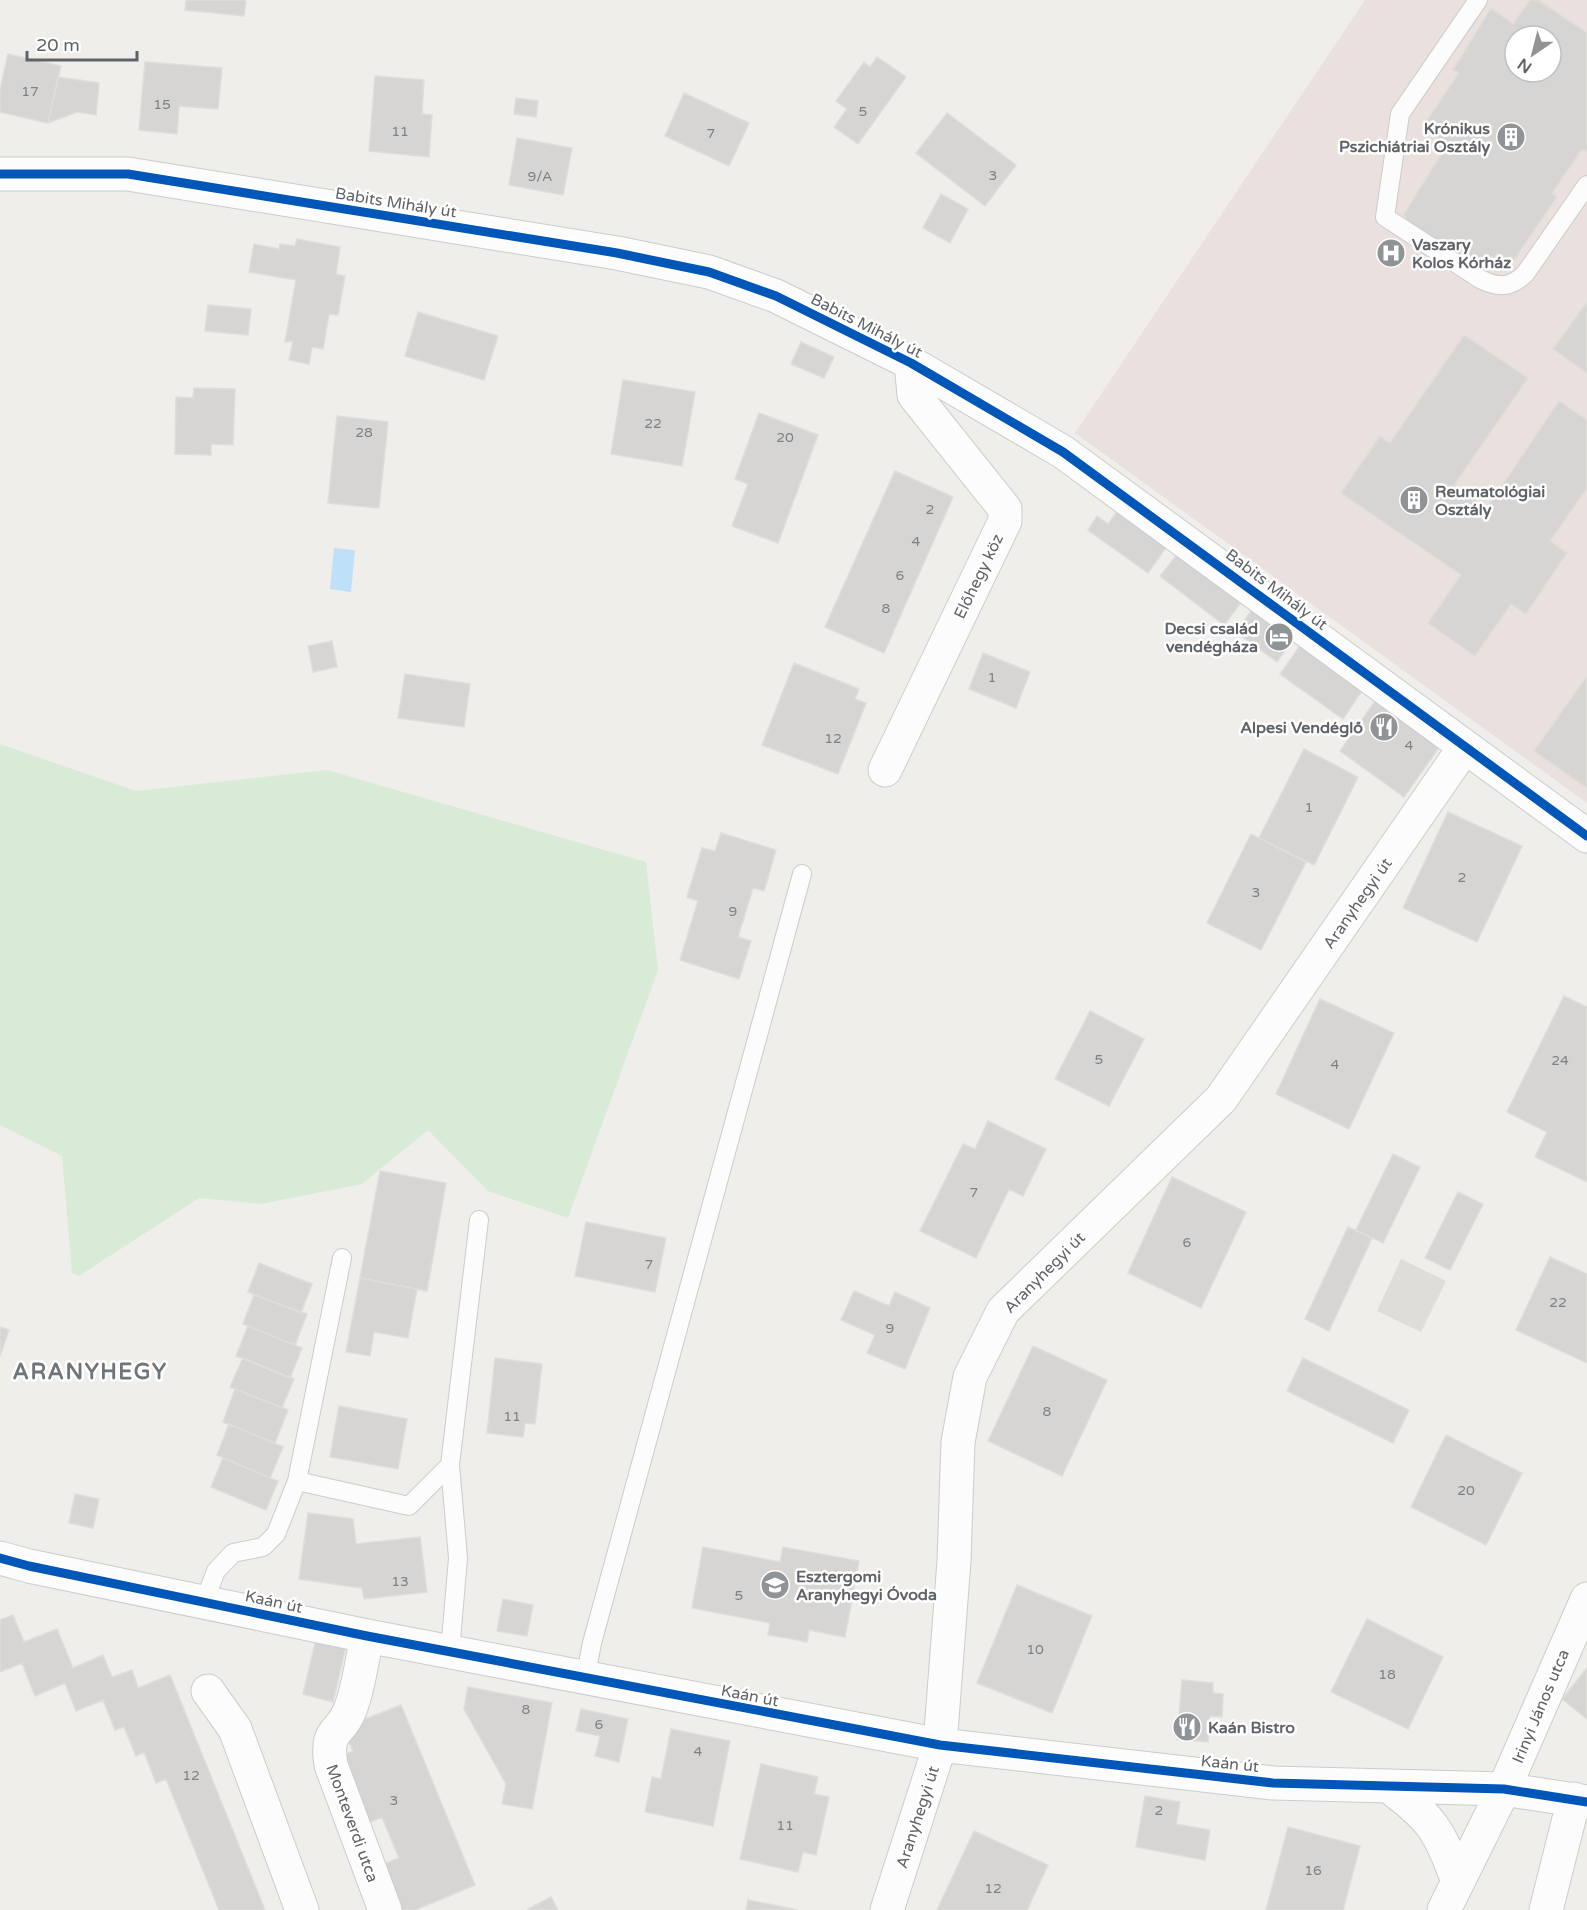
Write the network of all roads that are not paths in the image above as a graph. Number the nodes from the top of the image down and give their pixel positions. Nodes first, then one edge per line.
1 (1478, 0) edge
2 (0, 174) edge
3 (1587, 184) edge
4 (911, 363) junction
5 (1464, 748) junction
6 (885, 770) dead end
7 (1587, 836) edge
8 (802, 874) dead end
9 (479, 1220) dead end
10 (342, 1258) dead end
11 (450, 1465) junction
12 (297, 1481) junction
13 (0, 1558) edge
14 (1587, 1599) edge
15 (204, 1602) junction
16 (367, 1636) junction
17 (450, 1652) junction
18 (585, 1679) junction
19 (208, 1691) dead end
20 (940, 1745) junction
21 (1388, 1786) junction
22 (1504, 1789) junction
23 (1580, 1800) edge
24 (1451, 1896) edge
25 (302, 1910) edge
26 (384, 1910) edge
27 (887, 1910) edge
28 (1546, 1910) edge

1 - 3 lane
2 - 4 street, Babits Mihály út
4 - 5 street, Babits Mihály út
4 - 6 street, Előhegy köz
5 - 7 street, Babits Mihály út
5 - 20 street, Aranyhegyi út
8 - 18 lane
9 - 11 lane
10 - 12 lane
11 - 12 lane
11 - 17 lane
12 - 15 lane
13 - 15 street, Kaán út
14 - 22 street, Irinyi János utca
15 - 16 street, Kaán út
16 - 17 street, Kaán út
16 - 26 street, Monteverdi utca
17 - 18 street, Kaán út
18 - 20 street, Kaán út
19 - 25 street
20 - 21 street, Kaán út
20 - 27 street, Aranyhegyi út
21 - 22 street, Kaán út
21 - 24 street
22 - 23 street, Kaán út
22 - 24 street, Irinyi János utca
23 - 28 street

